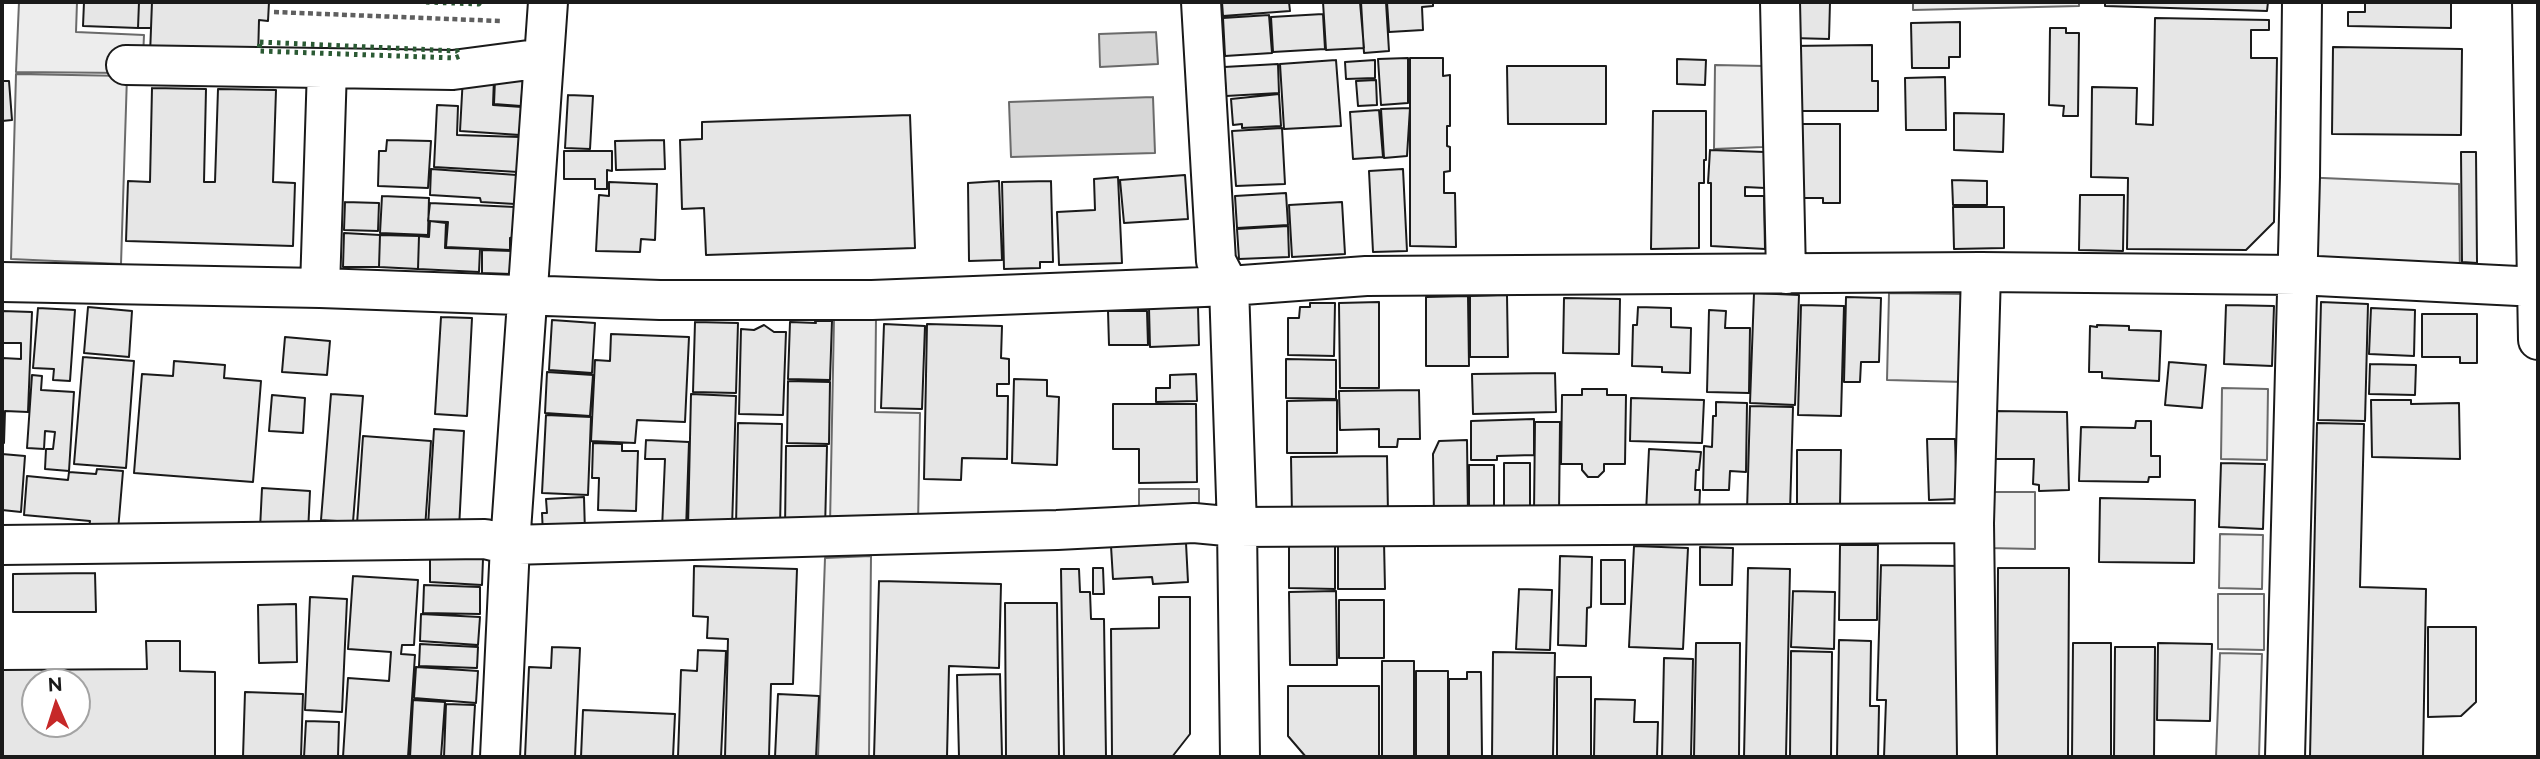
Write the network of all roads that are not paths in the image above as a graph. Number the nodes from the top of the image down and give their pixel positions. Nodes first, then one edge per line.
1 (1201, 2) edge
2 (1780, 2) edge
3 (2302, 2) edge
4 (2532, 2) edge
5 (546, 28) edge
6 (126, 65) dead end
7 (327, 68) junction
8 (1981, 272) junction
9 (1786, 274) junction
10 (2297, 275) junction
11 (2, 282) edge
12 (1229, 286) junction
13 (2538, 287) edge
14 (320, 288) junction
15 (527, 296) junction
16 (2538, 340) edge
17 (1974, 523) junction
18 (1237, 527) junction
19 (2, 545) edge
20 (510, 545) junction
21 (500, 757) edge
22 (1240, 757) edge
23 (1977, 757) edge
24 (2285, 757) edge

1 - 12 street
2 - 9 street
3 - 10 street
4 - 13 street
5 - 7 street
5 - 15 street
6 - 7 street
7 - 14 street
8 - 9 street
8 - 10 street
8 - 17 street
9 - 12 street
10 - 13 street
10 - 24 street
11 - 14 street
12 - 15 street
12 - 18 street
13 - 16 street
14 - 15 street
15 - 20 street
17 - 18 street
17 - 23 street
18 - 20 street
18 - 22 street
19 - 20 street
20 - 21 street

